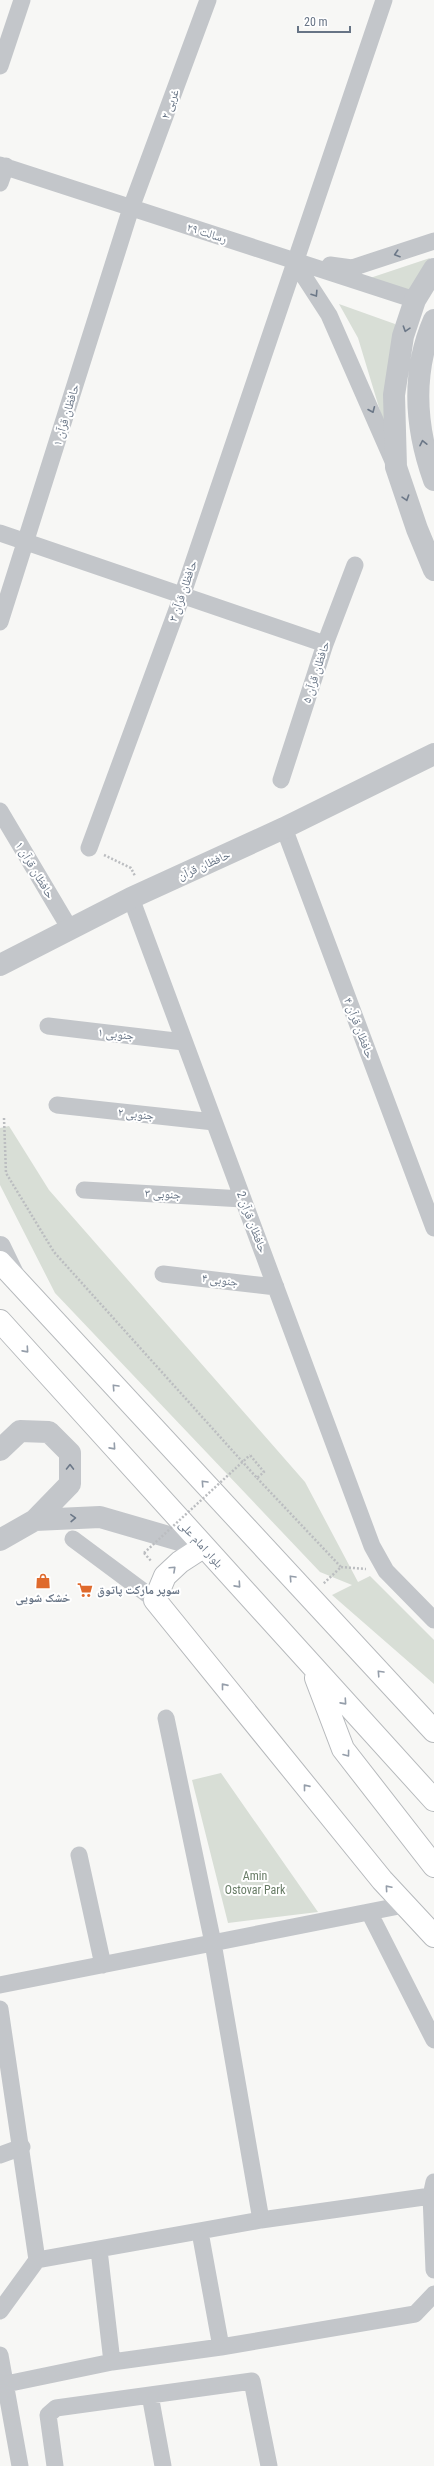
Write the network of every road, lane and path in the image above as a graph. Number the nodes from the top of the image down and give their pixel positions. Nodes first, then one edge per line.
1 (22, 0) edge
2 (208, 0) edge
3 (384, 0) edge
4 (0, 66) edge
5 (3, 165) edge
6 (0, 182) edge
7 (131, 208) junction
8 (434, 241) edge
9 (294, 261) junction
10 (434, 269) edge
11 (424, 302) edge
12 (434, 320) edge
13 (396, 467) junction
14 (434, 480) edge
15 (0, 533) edge
16 (26, 542) junction
17 (354, 565) dead end
18 (434, 570) edge
19 (182, 596) junction
20 (0, 622) edge
21 (325, 644) junction
22 (434, 736) edge
23 (434, 754) edge
24 (409, 767) junction
25 (434, 770) edge
26 (281, 780) dead end
27 (0, 811) edge
28 (284, 828) junction
29 (89, 848) joint
30 (136, 896) junction
31 (70, 929) junction
32 (0, 966) edge
33 (48, 1026) dead end
34 (184, 1042) junction
35 (57, 1105) dead end
36 (4, 1118) dead end
37 (214, 1122) junction
38 (84, 1190) dead end
39 (243, 1199) junction
40 (434, 1228) edge
41 (0, 1247) edge
42 (0, 1262) edge
43 (163, 1274) dead end
44 (17, 1280) junction
45 (276, 1287) junction
46 (0, 1321) edge
47 (0, 1450) edge
48 (257, 1478) junction
49 (34, 1520) junction
50 (73, 1539) dead end
51 (0, 1540) edge
52 (203, 1547) junction
53 (155, 1566) dead end
54 (310, 1597) junction
55 (155, 1600) junction
56 (434, 1620) edge
57 (311, 1666) junction
58 (407, 1702) junction
59 (434, 1715) edge
60 (166, 1718) dead end
61 (434, 1732) edge
62 (402, 1767) junction
63 (434, 1800) edge
64 (434, 1816) edge
65 (79, 1855) dead end
66 (434, 1866) edge
67 (404, 1905) junction
68 (369, 1912) junction
69 (434, 1936) edge
70 (212, 1943) junction
71 (103, 1964) junction
72 (0, 1985) edge
73 (0, 2009) edge
74 (434, 2040) edge
75 (22, 2148) junction
76 (0, 2155) edge
77 (433, 2189) edge
78 (261, 2220) junction
79 (200, 2232) junction
80 (99, 2250) junction
81 (37, 2260) junction
82 (434, 2270) edge
83 (434, 2294) edge
84 (0, 2311) edge
85 (221, 2347) junction
86 (0, 2356) edge
87 (112, 2362) junction
88 (6, 2384) junction
89 (150, 2395) junction
90 (20, 2466) edge
91 (54, 2466) edge
92 (163, 2466) edge
93 (269, 2466) edge

1 - 4 street
2 - 7 street, ۲ غربی
3 - 9 street, حافظان قرآن ۳
5 - 6 street
5 - 7 street, رسالت ۲۹
7 - 9 street, رسالت ۲۹
7 - 16 street, حافظان قرآن ۱
8 -> 9 street
9 - 11 street, رسالت ۲۹
9 -> 13 street
9 - 19 street, حافظان قرآن ۳
10 - 11 street
11 -> 13 street
14 -> 12 street
13 -> 18 street
15 - 16 street
16 - 19 street
16 - 20 street, حافظان قرآن ۱
17 - 21 street, حافظان قرآن ۵
19 - 21 street
19 - 29 street, حافظان قرآن ۳
21 - 26 street, حافظان قرآن ۵
22 - 24 street, حافظان قرآن
23 - 24 street, حافظان قرآن
24 - 25 street
24 - 28 street, حافظان قرآن
27 - 31 street, حافظان قرآن ۱
28 - 30 street, حافظان قرآن
28 - 40 street, حافظان قرآن ۴
29 - 30 path
30 - 31 street, حافظان قرآن
30 - 34 street, حافظان قرآن 2
31 - 32 street, حافظان قرآن
33 - 34 street, جنوبی ۱
34 - 37 street, حافظان قرآن 2
35 - 37 street, جنوبی ۲
36 - 48 path
37 - 39 street, حافظان قرآن 2
38 - 39 street, جنوبی ۳
39 - 45 street, حافظان قرآن 2
41 - 44 street
42 - 44 highway
43 - 45 street, جنوبی ۴
54 -> 44 highway
45 - 56 street, حافظان قرآن 2
46 -> 52 highway, بلوار امام علی
49 -> 47 street
48 - 53 path, bridge
48 - 54 path
49 - 51 street
49 -> 52 street
50 - 55 street
55 -> 52 highway
52 -> 57 highway, بلوار امام علی
58 -> 54 highway
67 -> 55 highway
57 -> 62 highway, بلوار امام علی
57 -> 66 highway
58 - 59 highway
58 - 61 highway
60 - 70 street
62 - 63 highway
62 - 64 highway
65 - 71 street
67 - 68 street
67 - 69 highway
68 - 70 street
68 - 74 street
70 - 71 street
70 - 78 street
71 - 72 street
73 - 75 street
75 - 76 street
75 - 81 street
77 - 78 street
77 - 82 street
78 - 79 street
79 - 80 street
79 - 85 street
80 - 81 street
80 - 87 street
81 - 84 street
83 - 85 street
85 - 87 street
86 - 88 street
87 - 88 street
88 - 90 street
89 - 91 street
89 - 92 street
89 - 93 street

